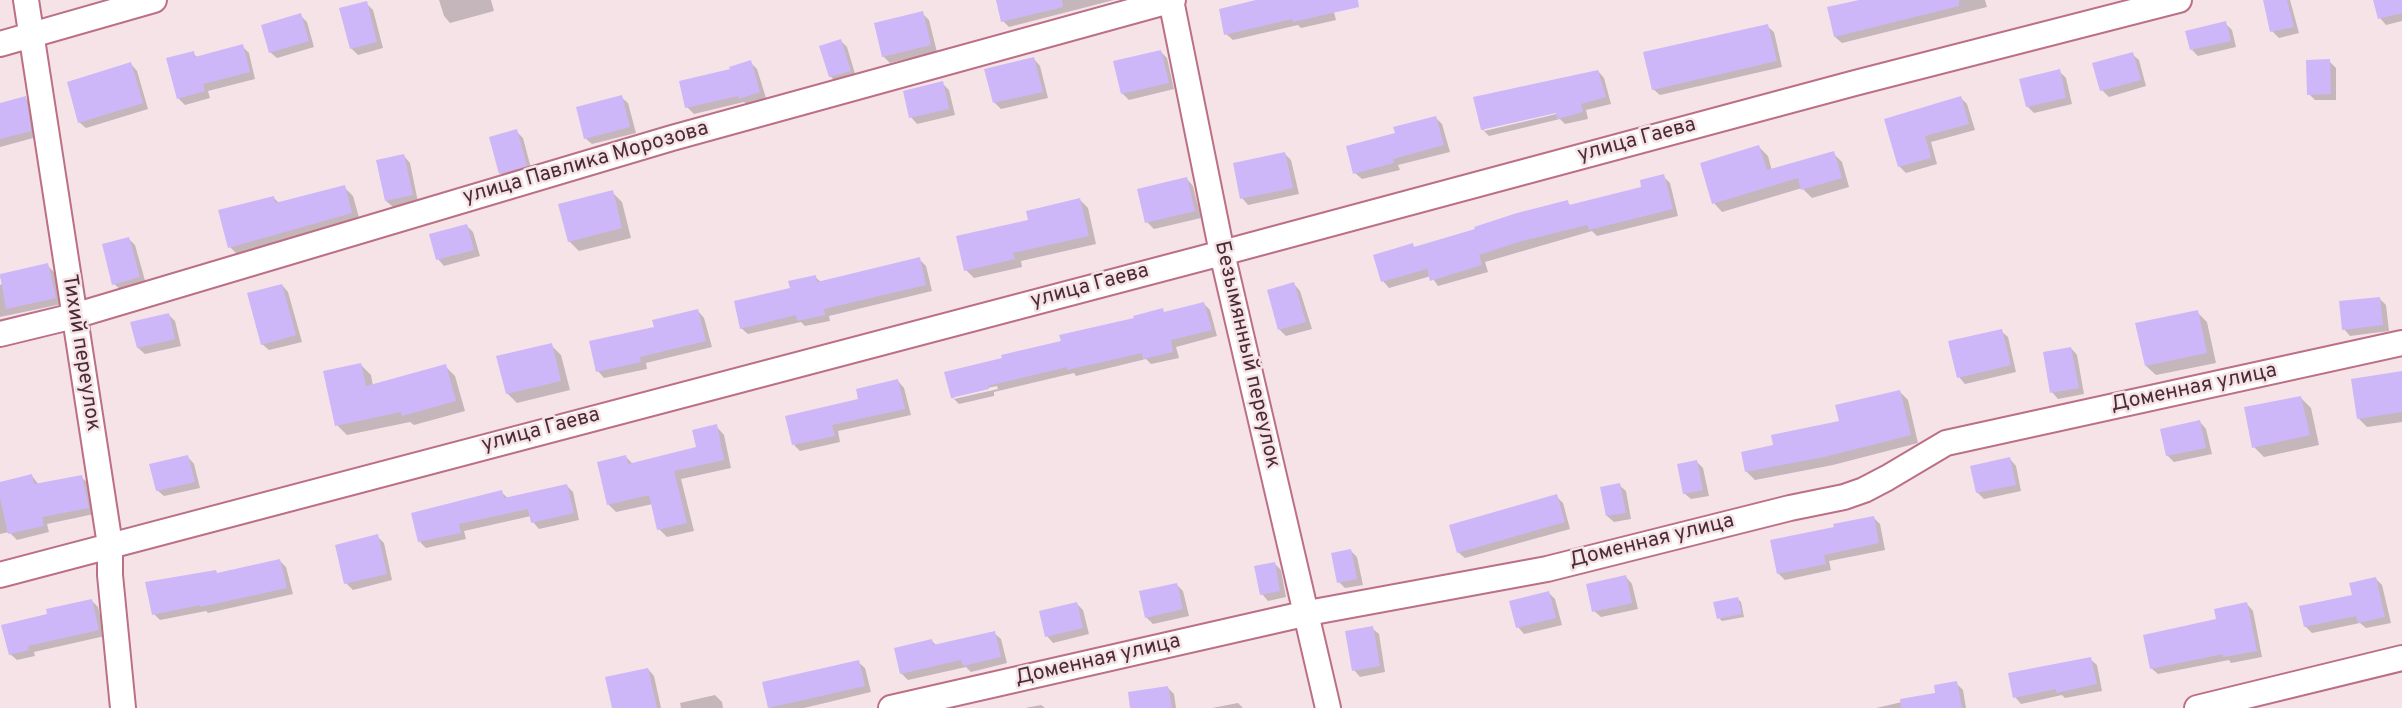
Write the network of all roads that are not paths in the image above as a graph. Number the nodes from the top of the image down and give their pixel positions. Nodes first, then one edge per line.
1 (26, 0) edge
2 (154, 0) edge
3 (1171, 0) edge
4 (2179, 0) edge
5 (32, 35) junction
6 (0, 44) edge
7 (1222, 253) junction
8 (74, 316) junction
9 (0, 334) edge
10 (2402, 344) edge
11 (110, 545) junction
12 (0, 575) edge
13 (1308, 613) junction
14 (2402, 658) edge
15 (123, 708) edge
16 (891, 708) edge
17 (1328, 708) edge
18 (2197, 708) edge

1 - 5 street, Тихий переулок
2 - 5 street
3 - 7 street, Безымянный переулок
3 - 8 street, улица Павлика Морозова
4 - 7 street, улица Гаева
5 - 6 street
5 - 8 street, Тихий переулок
7 - 11 street, улица Гаева
7 - 13 street, Безымянный переулок
8 - 9 street, улица Павлика Морозова
8 - 11 street, Тихий переулок
10 - 13 street, Доменная улица
11 - 12 street, улица Гаева
11 - 15 street, Тихий переулок
13 - 16 street, Доменная улица
13 - 17 street, Безымянный переулок
14 - 18 street

